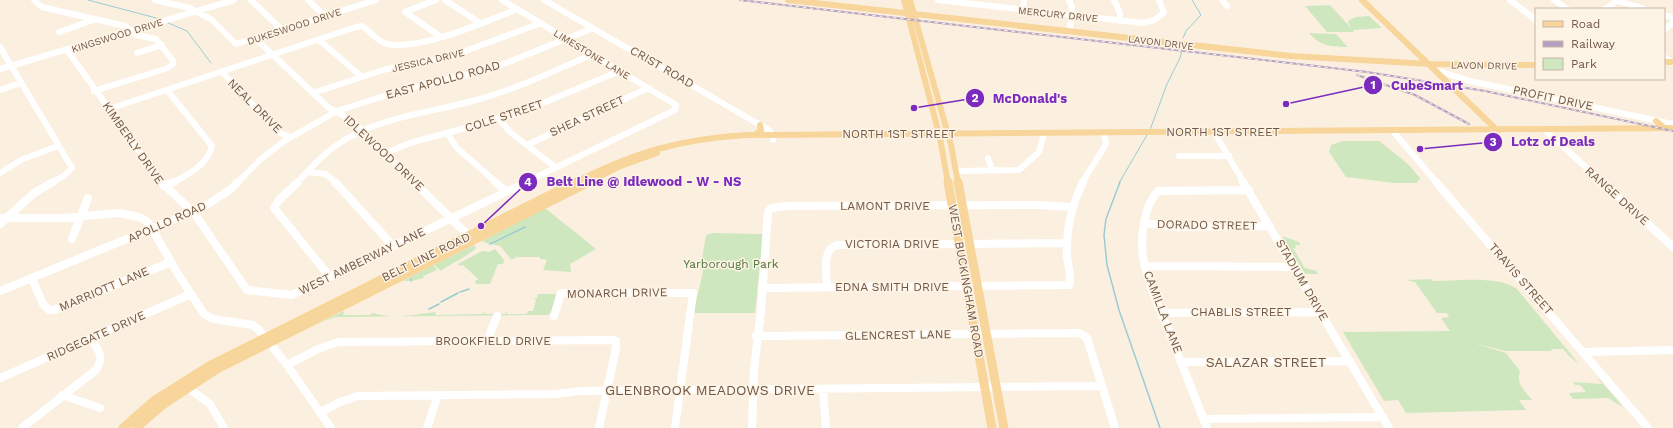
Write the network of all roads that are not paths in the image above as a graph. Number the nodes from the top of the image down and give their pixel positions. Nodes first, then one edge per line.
1 (34, 0) edge
2 (155, 0) edge
3 (178, 0) edge
4 (234, 0) edge
5 (251, 0) edge
6 (308, 0) edge
7 (376, 0) edge
8 (436, 0) edge
9 (445, 0) edge
10 (502, 0) edge
11 (544, 0) edge
12 (788, 0) edge
13 (823, 0) edge
14 (904, 0) edge
15 (910, 0) edge
16 (938, 0) edge
17 (1024, 0) edge
18 (1069, 0) edge
19 (1114, 0) edge
20 (1159, 0) edge
21 (1222, 0) edge
22 (1362, 0) edge
23 (1510, 0) edge
24 (1554, 0) edge
25 (1617, 0) edge
26 (976, 2) edge
27 (170, 4) junction
28 (1227, 6) dead end
29 (1566, 8) edge
30 (1606, 8) edge
31 (1641, 8) edge
32 (518, 9) junction
33 (1023, 10) junction
34 (196, 11) junction
35 (909, 12) junction
36 (325, 16) junction
37 (1071, 16) junction
38 (96, 19) junction
39 (1535, 19) edge
40 (1120, 21) junction
41 (480, 23) junction
42 (541, 23) junction
43 (1673, 23) edge
44 (593, 28) junction
45 (1665, 29) edge
46 (282, 30) junction
47 (1070, 30) junction
48 (131, 31) junction
49 (59, 32) dead end
50 (441, 37) junction
51 (566, 38) junction
52 (256, 39) junction
53 (319, 40) junction
54 (162, 45) junction
55 (0, 48) edge
56 (66, 50) junction
57 (1253, 50) junction
58 (137, 53) dead end
59 (593, 54) junction
60 (1320, 54) junction
61 (274, 55) junction
62 (1292, 56) junction
63 (1665, 57) edge
64 (1535, 61) edge
65 (1426, 62) junction
66 (1673, 63) edge
67 (11, 65) junction
68 (1535, 65) edge
69 (0, 68) edge
70 (1435, 70) junction
71 (620, 71) junction
72 (222, 72) junction
73 (923, 75) junction
74 (931, 75) junction
75 (361, 76) junction
76 (21, 83) junction
77 (648, 88) junction
78 (0, 90) edge
79 (167, 90) junction
80 (94, 91) junction
81 (313, 93) junction
82 (934, 102) junction
83 (109, 109) junction
84 (675, 110) joint
85 (337, 111) junction
86 (500, 120) junction
87 (1656, 121) junction
88 (1673, 124) edge
89 (760, 125) junction
90 (1669, 128) edge
91 (364, 131) junction
92 (1547, 131) junction
93 (1625, 131) junction
94 (1499, 132) junction
95 (1394, 133) junction
96 (1673, 133) edge
97 (447, 134) junction
98 (1153, 134) junction
99 (1216, 134) junction
100 (755, 135) junction
101 (1105, 135) junction
102 (940, 136) junction
103 (948, 136) junction
104 (1017, 136) junction
105 (290, 137) junction
106 (773, 137) junction
107 (1043, 137) junction
108 (527, 145) junction
109 (58, 146) junction
110 (385, 153) junction
111 (1179, 156) dead end
112 (1229, 156) junction
113 (988, 158) dead end
114 (555, 167) junction
115 (992, 170) junction
116 (957, 171) junction
117 (307, 172) junction
118 (947, 172) junction
119 (0, 173) edge
120 (164, 186) junction
121 (960, 187) junction
122 (1249, 190) junction
123 (506, 191) junction
124 (88, 198) dead end
125 (953, 205) junction
126 (963, 206) junction
127 (1071, 207) junction
128 (194, 213) junction
129 (81, 216) junction
130 (452, 217) junction
131 (3, 218) edge
132 (1144, 223) junction
133 (0, 224) edge
134 (1270, 226) junction
135 (152, 230) junction
136 (471, 238) junction
137 (72, 239) dead end
138 (1067, 243) junction
139 (960, 244) junction
140 (970, 244) junction
141 (393, 246) junction
142 (1673, 247) edge
143 (171, 262) junction
144 (1145, 266) junction
145 (1294, 267) junction
146 (330, 277) junction
147 (32, 279) junction
148 (972, 287) junction
149 (762, 288) junction
150 (827, 288) junction
151 (246, 290) joint
152 (0, 291) edge
153 (191, 294) junction
154 (1160, 312) junction
155 (1321, 312) junction
156 (497, 316) dead end
157 (554, 316) dead end
158 (976, 334) junction
159 (986, 334) junction
160 (756, 336) junction
161 (92, 338) junction
162 (268, 340) junction
163 (487, 341) junction
164 (1673, 350) edge
165 (1583, 352) junction
166 (1350, 361) junction
167 (1181, 362) junction
168 (287, 366) junction
169 (0, 378) edge
170 (184, 385) junction
171 (1102, 386) junction
172 (985, 387) junction
173 (996, 387) junction
174 (752, 389) junction
175 (823, 389) junction
176 (606, 390) junction
177 (679, 390) junction
178 (62, 395) junction
179 (438, 395) junction
180 (100, 408) dead end
181 (321, 412) junction
182 (1383, 417) junction
183 (1204, 419) junction
184 (22, 428) edge
185 (123, 428) edge
186 (136, 428) edge
187 (224, 428) edge
188 (331, 428) edge
189 (427, 428) edge
190 (599, 428) edge
191 (675, 428) edge
192 (752, 428) edge
193 (826, 428) edge
194 (992, 428) edge
195 (1004, 428) edge
196 (1115, 428) edge
197 (1207, 428) edge
198 (1389, 428) edge
199 (1648, 428) edge

1 - 38 street
2 - 27 street
3 - 27 street
4 - 34 street, KINGSWOOD DRIVE
5 - 46 street
6 - 36 street
7 - 36 street, DUKESWOOD DRIVE
8 - 50 street
9 - 41 street
10 - 32 street, LIMESTONE LANE
11 - 44 street, CRIST ROAD
12 - 35 main road, LAVON DRIVE
13 - 35 main road, LAVON DRIVE
14 - 35 main road
15 - 35 main road
16 - 26 street, MERCURY DRIVE
17 - 33 street
18 - 37 street
19 - 40 street
20 - 40 street, MERCURY DRIVE
21 - 28 street
22 - 65 main road
23 - 39 street
24 - 29 street
25 - 30 street
25 - 31 street
26 - 33 street, MERCURY DRIVE
27 - 34 street
32 - 41 street
32 - 42 street, LIMESTONE LANE
33 - 37 street, MERCURY DRIVE
34 - 48 street, KINGSWOOD DRIVE
34 - 52 street, DUKESWOOD DRIVE
35 - 47 main road, LAVON DRIVE
35 - 73 main road
35 - 74 main road
36 - 46 street, DUKESWOOD DRIVE
37 - 40 street, MERCURY DRIVE
37 - 47 street
38 - 48 street
38 - 49 street
41 - 50 street
42 - 51 street, LIMESTONE LANE
42 - 75 street, JESSICA DRIVE
43 - 45 street
44 - 51 street, EAST APOLLO ROAD
44 - 89 street, CRIST ROAD
46 - 52 street, DUKESWOOD DRIVE
47 - 57 main road, LAVON DRIVE
48 - 54 street
48 - 56 street, KINGSWOOD DRIVE
50 - 53 street
51 - 59 street, LIMESTONE LANE
51 - 85 street, EAST APOLLO ROAD
52 - 61 street, IDLEWOOD DRIVE
53 - 61 street
53 - 75 street
54 - 58 street
54 - 80 street
55 - 67 street
56 - 67 street, KINGSWOOD DRIVE
56 - 80 street, KIMBERLY DRIVE
57 - 60 main road, LAVON DRIVE
57 - 62 main road, LAVON DRIVE
59 - 71 street, LIMESTONE LANE
59 - 91 street
60 - 62 main road
60 - 65 main road, LAVON DRIVE
61 - 72 street
61 - 81 street, IDLEWOOD DRIVE
62 - 65 main road, LAVON DRIVE
63 - 66 street
64 - 65 main road, LAVON DRIVE
65 - 68 main road, LAVON DRIVE
65 - 70 main road
67 - 69 street, KINGSWOOD DRIVE
67 - 76 street
70 - 87 street, PROFIT DRIVE
70 - 94 main road
71 - 77 street, LIMESTONE LANE
71 - 86 street, COLE STREET
72 - 79 street
72 - 105 street, NEAL DRIVE
73 - 74 main road
73 - 82 main road
74 - 82 main road
75 - 81 street, JESSICA DRIVE
76 - 78 street
76 - 109 street
77 - 84 street, LIMESTONE LANE
77 - 108 street, SHEA STREET
79 - 83 street
79 - 120 street
80 - 83 street, KIMBERLY DRIVE
81 - 85 street, IDLEWOOD DRIVE
82 - 102 main road, WEST BUCKINGHAM ROAD
82 - 103 main road, WEST BUCKINGHAM ROAD
83 - 120 street, KIMBERLY DRIVE
84 - 114 street, WEST AMBERWAY LANE
85 - 91 street, IDLEWOOD DRIVE
85 - 105 street, APOLLO ROAD
86 - 97 street, COLE STREET
86 - 108 street
87 - 88 street, PROFIT DRIVE
87 - 90 main road
89 - 100 main road
89 - 106 street, CRIST ROAD
90 - 93 main road, NORTH 1ST STREET
91 - 110 street, IDLEWOOD DRIVE
91 - 117 street
92 - 93 main road, NORTH 1ST STREET
92 - 94 main road, NORTH 1ST STREET
92 - 142 street, RANGE DRIVE
93 - 96 main road, NORTH 1ST STREET
94 - 95 main road, NORTH 1ST STREET
95 - 99 main road, NORTH 1ST STREET
95 - 165 street, TRAVIS STREET
97 - 110 street, COLE STREET
97 - 123 street
98 - 99 main road, NORTH 1ST STREET
98 - 99 main road, NORTH 1ST STREET
98 - 101 main road, NORTH 1ST STREET
99 - 112 street, STADIUM DRIVE
100 - 106 main road, BELT LINE ROAD
100 - 136 main road, BELT LINE ROAD
101 - 104 main road, NORTH 1ST STREET
101 - 107 main road, NORTH 1ST STREET
101 - 127 street
102 - 103 main road, NORTH 1ST STREET
102 - 106 main road, NORTH 1ST STREET
102 - 118 main road, WEST BUCKINGHAM ROAD
103 - 104 main road, NORTH 1ST STREET
103 - 116 main road, WEST BUCKINGHAM ROAD
104 - 107 main road, NORTH 1ST STREET
105 - 128 street, APOLLO ROAD
106 - 136 main road, BELT LINE ROAD
107 - 115 street
108 - 114 street
109 - 119 street
109 - 131 street
110 - 130 street, IDLEWOOD DRIVE
111 - 112 street
112 - 122 street, STADIUM DRIVE
113 - 115 street
114 - 123 street, WEST AMBERWAY LANE
115 - 116 street
116 - 121 main road, WEST BUCKINGHAM ROAD
117 - 141 street
117 - 146 street
118 - 121 main road
118 - 125 main road, WEST BUCKINGHAM ROAD
120 - 128 street, KIMBERLY DRIVE
121 - 126 main road, WEST BUCKINGHAM ROAD
122 - 132 street, CAMILLA LANE
122 - 134 street, STADIUM DRIVE
123 - 130 street, WEST AMBERWAY LANE
124 - 129 street
125 - 126 street, LAMONT DRIVE
125 - 139 main road, WEST BUCKINGHAM ROAD
125 - 149 street, LAMONT DRIVE
126 - 127 street, LAMONT DRIVE
126 - 140 main road, WEST BUCKINGHAM ROAD
127 - 138 street
128 - 135 street, APOLLO ROAD
128 - 151 street, KIMBERLY DRIVE
129 - 131 street
129 - 135 street
129 - 137 street
130 - 136 street, IDLEWOOD DRIVE
130 - 141 street, WEST AMBERWAY LANE
131 - 133 street
132 - 134 street, DORADO STREET
132 - 144 street, CAMILLA LANE
134 - 145 street, STADIUM DRIVE
135 - 143 street
135 - 147 street, APOLLO ROAD
136 - 162 main road, BELT LINE ROAD
138 - 140 street, VICTORIA DRIVE
138 - 148 street, EDNA SMITH DRIVE
139 - 140 street, VICTORIA DRIVE
139 - 148 main road, WEST BUCKINGHAM ROAD
139 - 150 street, VICTORIA DRIVE
140 - 148 main road, WEST BUCKINGHAM ROAD
141 - 146 street, WEST AMBERWAY LANE
143 - 147 street, MARRIOTT LANE
143 - 153 street
144 - 145 street
144 - 154 street, CAMILLA LANE
145 - 155 street, STADIUM DRIVE
146 - 151 street, WEST AMBERWAY LANE
147 - 152 street, APOLLO ROAD
148 - 150 street, EDNA SMITH DRIVE
148 - 158 main road, WEST BUCKINGHAM ROAD
148 - 159 main road, WEST BUCKINGHAM ROAD
149 - 150 street, EDNA SMITH DRIVE
149 - 160 street
153 - 161 street, RIDGEGATE DRIVE
153 - 162 street
154 - 155 street, CHABLIS STREET
154 - 167 street, CAMILLA LANE
155 - 166 street, STADIUM DRIVE
156 - 163 street
157 - 177 street, MONARCH DRIVE
158 - 159 street, GLENCREST LANE
158 - 160 street, GLENCREST LANE
158 - 172 main road, WEST BUCKINGHAM ROAD
159 - 171 street, GLENCREST LANE
159 - 173 main road, WEST BUCKINGHAM ROAD
160 - 174 street
161 - 169 street, RIDGEGATE DRIVE
161 - 178 street
162 - 168 street
162 - 170 main road, BELT LINE ROAD
163 - 168 street, BROOKFIELD DRIVE
163 - 176 street, BROOKFIELD DRIVE
164 - 165 street
165 - 199 street, TRAVIS STREET
166 - 167 street, SALAZAR STREET
166 - 182 street, STADIUM DRIVE
167 - 183 street, CAMILLA LANE
168 - 181 street
170 - 185 main road, BELT LINE ROAD
170 - 186 main road, BELT LINE ROAD
170 - 187 street
171 - 173 street, GLENBROOK MEADOWS DRIVE
171 - 196 street
172 - 173 street, GLENBROOK MEADOWS DRIVE
172 - 175 street, GLENBROOK MEADOWS DRIVE
172 - 194 main road, WEST BUCKINGHAM ROAD
173 - 195 main road, WEST BUCKINGHAM ROAD
174 - 175 street, GLENBROOK MEADOWS DRIVE
174 - 177 street, GLENBROOK MEADOWS DRIVE
174 - 192 street
175 - 193 street
176 - 177 street, GLENBROOK MEADOWS DRIVE
176 - 179 street, GLENBROOK MEADOWS DRIVE
176 - 190 street, BROOKFIELD DRIVE
177 - 191 street
178 - 180 street
178 - 184 street
179 - 181 street, GLENBROOK MEADOWS DRIVE
179 - 189 street
181 - 188 street
182 - 183 street
182 - 198 street, STADIUM DRIVE
183 - 197 street, CAMILLA LANE

